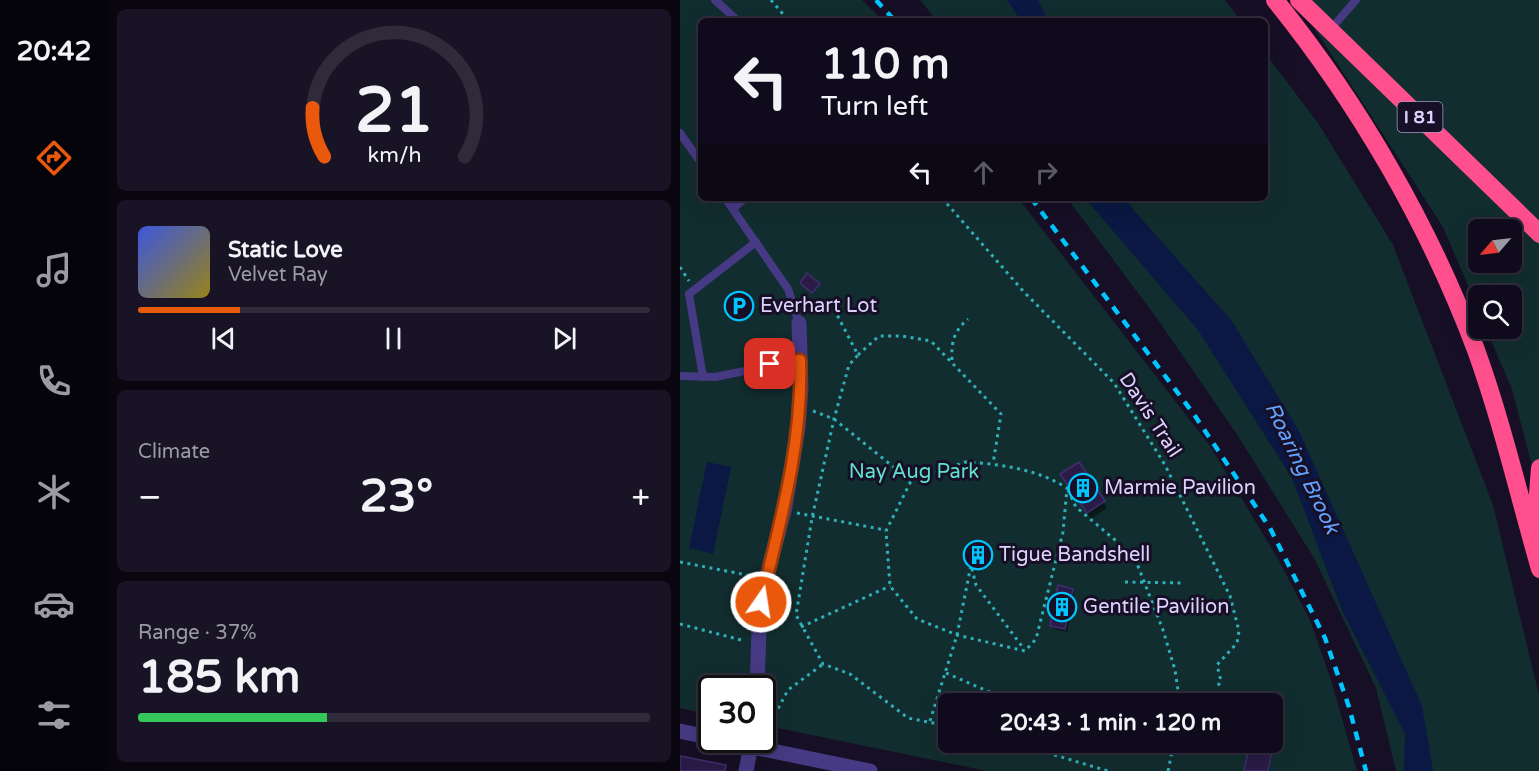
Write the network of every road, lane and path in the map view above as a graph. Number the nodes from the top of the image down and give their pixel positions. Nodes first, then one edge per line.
1 (715, 0) edge
2 (771, 0) edge
3 (1275, 0) edge
4 (1299, 0) edge
5 (1356, 0) edge
6 (735, 18) edge
7 (786, 18) edge
8 (1330, 30) junction
9 (680, 133) edge
10 (698, 159) edge
11 (727, 201) edge
12 (742, 201) edge
13 (945, 201) edge
14 (733, 209) junction
15 (1540, 234) edge
16 (756, 242) junction
17 (680, 267) edge
18 (695, 289) junction
19 (834, 309) dead end
20 (968, 319) dead end
21 (799, 323) joint
22 (858, 355) junction
23 (800, 360) junction
24 (952, 362) junction
25 (680, 376) edge
26 (703, 377) junction
27 (800, 406) junction
28 (834, 419) junction
29 (993, 464) junction
30 (1540, 468) edge
31 (911, 481) junction
32 (1067, 488) junction
33 (784, 509) junction
34 (812, 518) junction
35 (886, 531) junction
36 (1540, 538) edge
37 (680, 562) edge
38 (1540, 569) edge
39 (766, 579) junction
40 (1125, 582) dead end
41 (1145, 583) junction
42 (1185, 583) dead end
43 (890, 586) junction
44 (680, 624) edge
45 (802, 627) junction
46 (957, 635) junction
47 (759, 644) junction
48 (1025, 651) junction
49 (823, 664) junction
50 (946, 673) junction
51 (757, 675) edge
52 (1217, 687) dead end
53 (992, 693) edge
54 (1178, 693) edge
55 (776, 709) edge
56 (930, 721) junction
57 (938, 723) edge
58 (680, 731) edge
59 (698, 735) edge
60 (776, 746) edge
61 (751, 753) edge
62 (1050, 753) edge
63 (1171, 753) edge
64 (746, 771) edge
65 (870, 771) edge
66 (1108, 771) edge
67 (1168, 771) edge

1 - 6 lane
2 - 7 path
3 - 38 highway
4 - 8 highway, I 81
5 - 8 lane
8 - 15 highway, I 81
9 - 10 lane
11 - 14 lane
12 - 14 lane
13 - 52 path, Davis Trail
14 - 16 lane
16 - 18 lane
16 - 21 lane
17 - 18 path
18 - 26 lane
19 - 22 path
20 - 24 path
21 - 23 street
22 - 24 path
22 - 28 path
23 - 26 lane
23 - 27 street
24 - 29 path
25 - 26 lane
27 - 28 path
27 - 33 street
28 - 31 path
28 - 34 path
29 - 31 path
29 - 32 path
30 - 36 highway
31 - 35 path
32 - 41 path
32 - 48 path
33 - 34 path
33 - 39 street
34 - 35 path
34 - 45 path
35 - 43 path
37 - 39 path
39 - 47 street
40 - 41 path
41 - 42 path
41 - 54 path
43 - 45 path
43 - 46 path
44 - 47 path
45 - 49 path
46 - 48 path
46 - 48 path
46 - 50 path
47 - 51 street
49 - 55 path
49 - 56 path
50 - 53 path
50 - 56 path
56 - 57 path
58 - 59 street
60 - 65 street
61 - 64 street
62 - 66 path
63 - 67 path

